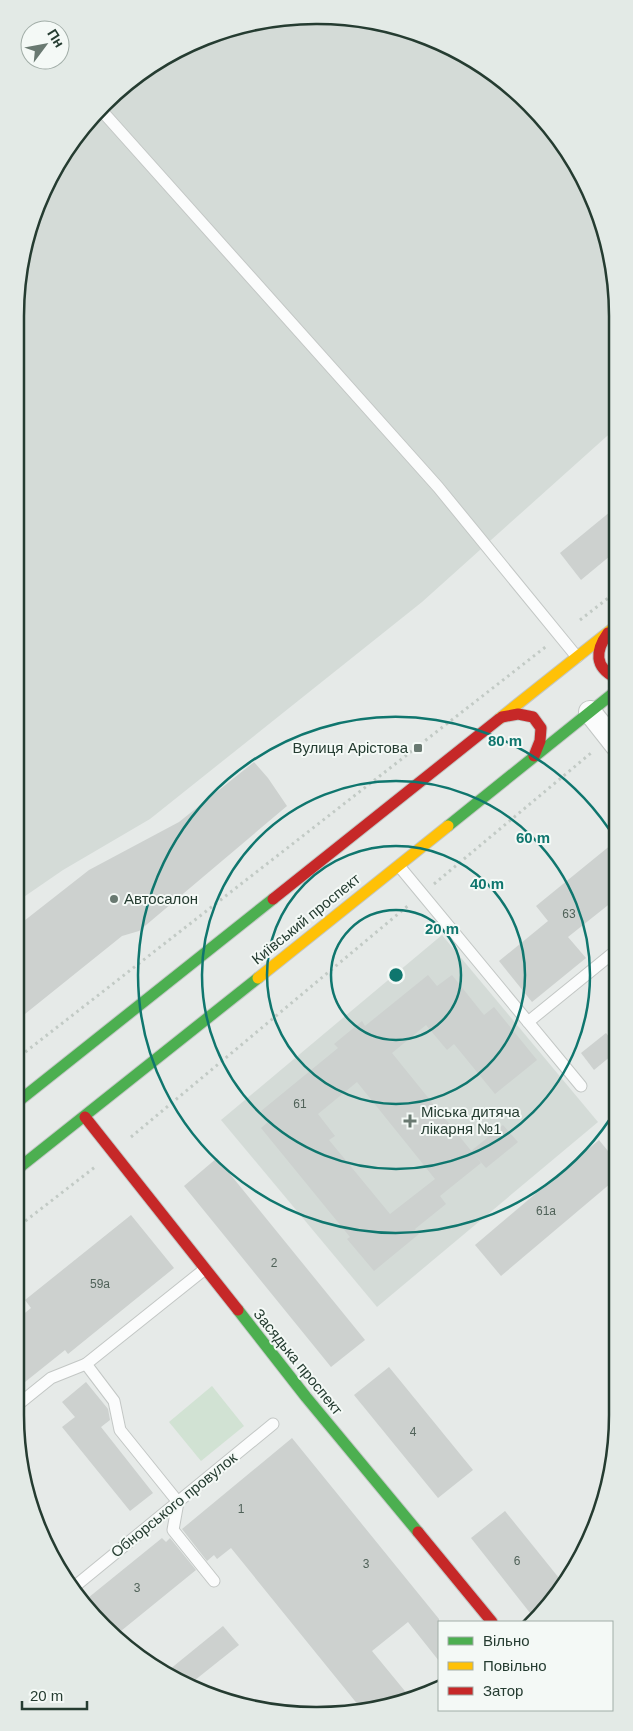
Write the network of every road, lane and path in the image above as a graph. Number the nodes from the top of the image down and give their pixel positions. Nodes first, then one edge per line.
1 (105, 114) edge
2 (609, 597) edge
3 (580, 620) dead end
4 (609, 631) edge
5 (609, 633) edge
6 (538, 654) dead end
7 (577, 657) junction
8 (609, 675) edge
9 (609, 697) edge
10 (590, 712) junction
11 (502, 716) junction
12 (609, 735) edge
13 (591, 753) dead end
14 (534, 756) junction
15 (398, 865) junction
16 (422, 894) junction
17 (609, 957) edge
18 (528, 1022) junction
19 (24, 1053) edge
20 (581, 1086) dead end
21 (24, 1097) edge
22 (85, 1117) junction
23 (113, 1153) junction
24 (24, 1164) edge
25 (24, 1222) edge
26 (204, 1269) junction
27 (86, 1364) junction
28 (24, 1400) edge
29 (274, 1424) dead end
30 (178, 1502) junction
31 (214, 1581) dead end
32 (78, 1584) edge
33 (491, 1621) edge

1 - 7 lane
2 - 3 path
4 - 7 main road
5 - 8 main road
6 - 19 path
7 - 11 main road
9 - 10 main road, Київський проспект
10 - 12 street
10 - 14 main road, Київський проспект
11 - 14 main road
11 - 21 main road
13 - 16 path
14 - 15 main road, Київський проспект
15 - 16 lane
15 - 22 main road, Київський проспект
16 - 18 lane
16 - 23 path
17 - 18 lane
18 - 20 lane
22 - 23 main road, Засядька проспект
22 - 24 main road, Київський проспект
23 - 25 path
23 - 26 main road, Засядька проспект
26 - 27 lane
26 - 33 main road, Засядька проспект
27 - 28 lane
27 - 30 lane
29 - 30 lane, Обнорського провулок
30 - 31 lane
30 - 32 lane, Обнорського провулок

